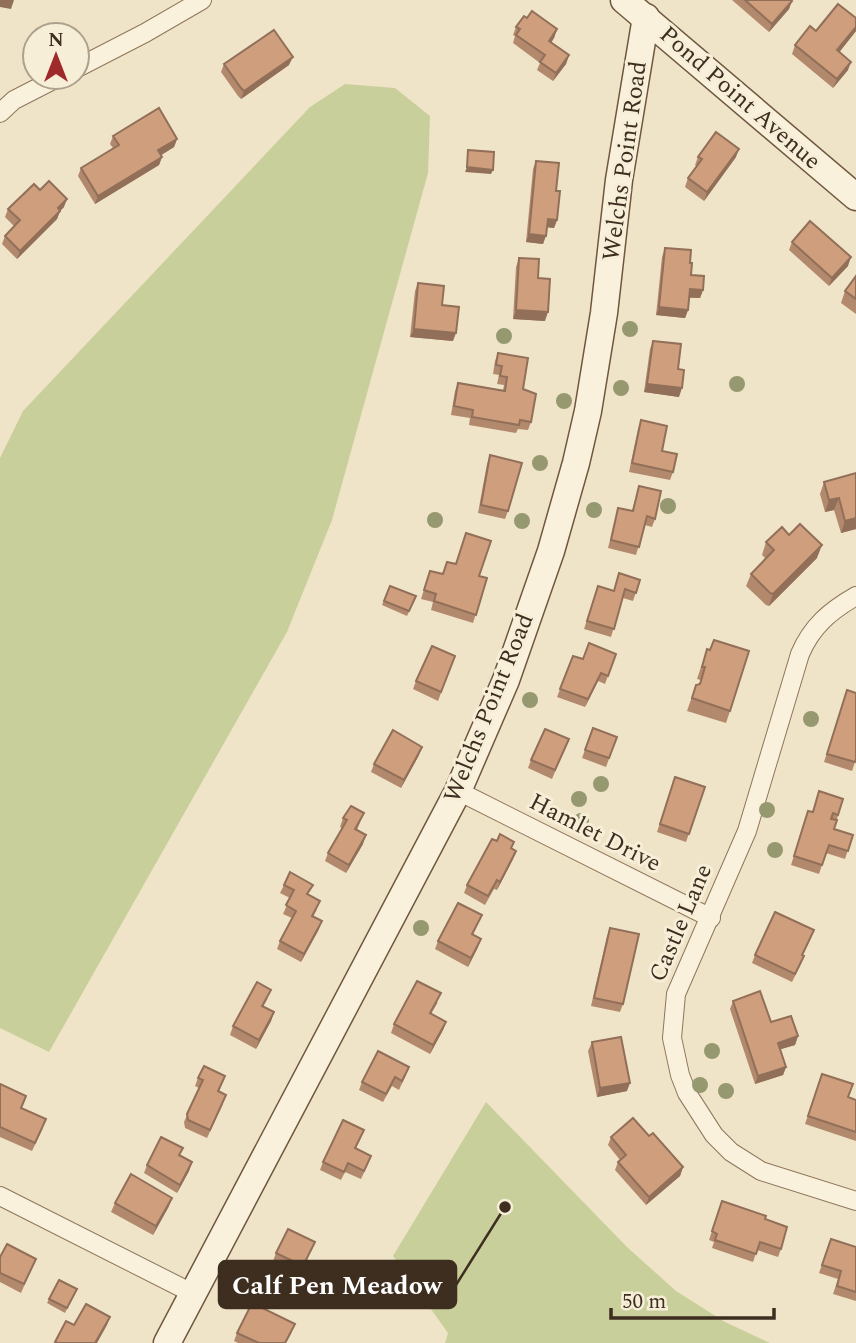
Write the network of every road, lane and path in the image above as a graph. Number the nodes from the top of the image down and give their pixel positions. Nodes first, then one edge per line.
1 (202, 0) edge
2 (624, 0) edge
3 (646, 17) junction
4 (91, 61) edge
5 (7, 96) edge
6 (0, 113) edge
7 (856, 197) edge
8 (856, 596) edge
9 (458, 791) junction
10 (710, 918) junction
11 (0, 1196) edge
12 (856, 1200) edge
13 (194, 1294) junction
14 (167, 1343) edge

1 - 4 street
2 - 3 street, Pond Point Avenue
3 - 7 street, Pond Point Avenue
3 - 9 street, Welchs Point Road
5 - 6 street
8 - 10 street, Castle Lane
9 - 10 street, Hamlet Drive
9 - 13 street, Welchs Point Road
10 - 12 street, Castle Lane
11 - 13 street
13 - 14 street, Welchs Point Road

